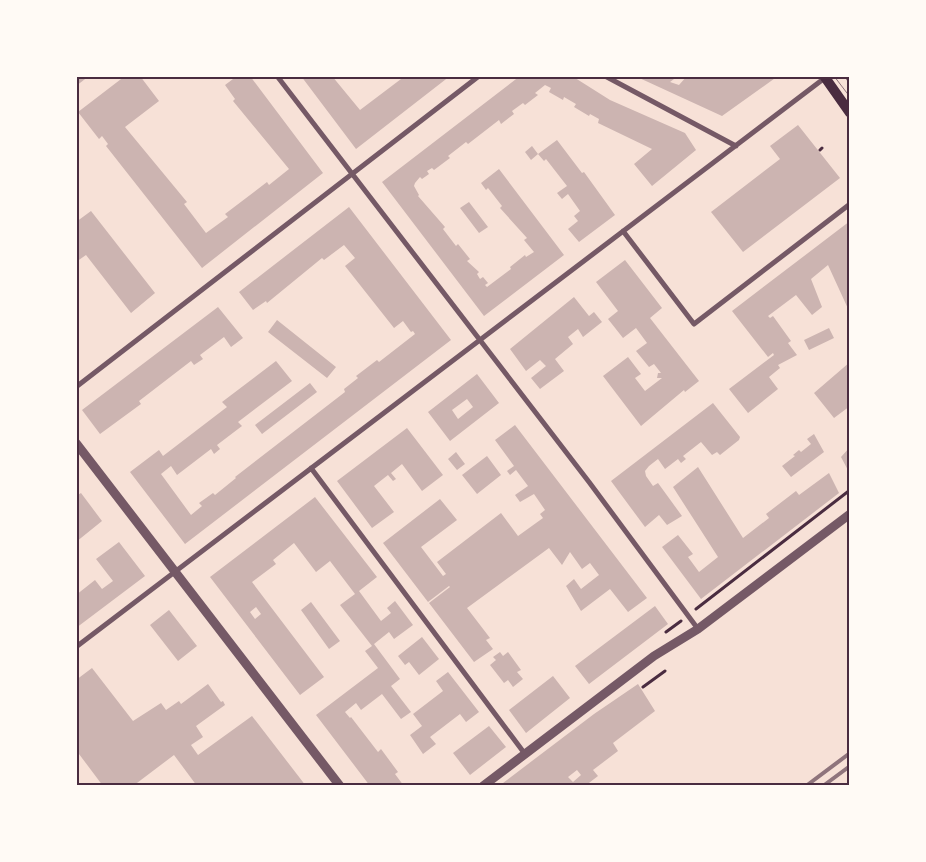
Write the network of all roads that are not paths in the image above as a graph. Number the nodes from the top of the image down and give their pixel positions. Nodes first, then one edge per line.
1 (277, 76) edge
2 (479, 76) edge
3 (605, 76) edge
4 (825, 77) edge
5 (850, 113) edge
6 (736, 146) junction
7 (354, 174) junction
8 (850, 204) edge
9 (623, 231) junction
10 (480, 340) junction
11 (76, 387) edge
12 (76, 444) edge
13 (311, 468) junction
14 (850, 514) edge
15 (174, 572) junction
16 (698, 629) junction
17 (76, 647) edge
18 (525, 754) junction
19 (340, 786) edge
20 (483, 786) edge

1 - 7 street
2 - 7 street
3 - 6 street
4 - 5 main road
4 - 6 street
6 - 9 street
7 - 10 street
7 - 11 street
8 - 9 street
9 - 10 street
10 - 13 street
10 - 16 street
12 - 15 street
13 - 15 street
13 - 18 street
14 - 16 street
15 - 17 street
15 - 19 street
16 - 18 street
18 - 20 street

